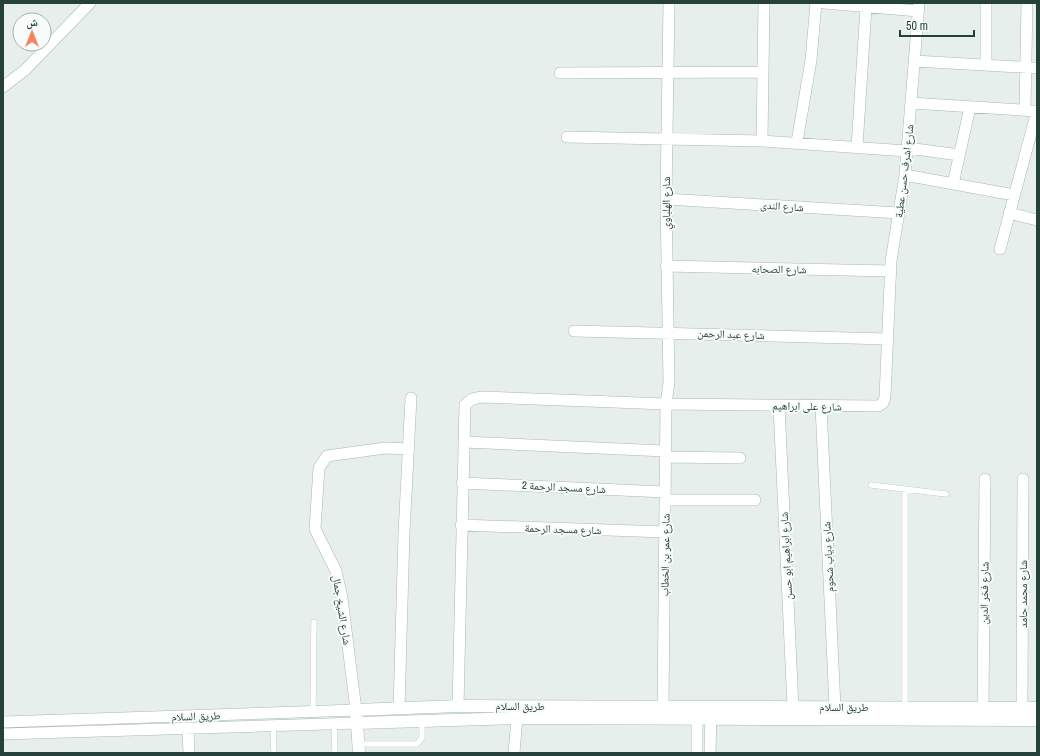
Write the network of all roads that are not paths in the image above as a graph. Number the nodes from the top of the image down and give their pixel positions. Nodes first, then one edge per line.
1 (90, 3) edge
2 (669, 3) edge
3 (764, 3) edge
4 (816, 3) edge
5 (824, 3) edge
6 (986, 3) edge
7 (1027, 3) edge
8 (866, 7) junction
9 (919, 7) edge
10 (914, 61) junction
11 (986, 66) junction
12 (1031, 68) edge
13 (667, 72) junction
14 (763, 72) junction
15 (560, 73) dead end
16 (3, 87) edge
17 (911, 103) junction
18 (970, 107) junction
19 (1025, 110) junction
20 (1037, 111) edge
21 (567, 138) dead end
22 (666, 138) junction
23 (762, 141) junction
24 (797, 142) junction
25 (857, 147) junction
26 (908, 150) junction
27 (960, 155) junction
28 (905, 175) junction
29 (953, 184) junction
30 (1014, 195) junction
31 (666, 199) junction
32 (1010, 213) junction
33 (899, 214) junction
34 (1037, 220) edge
35 (1000, 249) dead end
36 (666, 266) junction
37 (891, 271) junction
38 (574, 331) dead end
39 (668, 332) junction
40 (888, 339) junction
41 (411, 398) dead end
42 (666, 404) junction
43 (779, 406) junction
44 (821, 406) junction
45 (464, 442) junction
46 (409, 449) junction
47 (665, 454) junction
48 (740, 458) dead end
49 (985, 479) dead end
50 (1023, 479) dead end
51 (462, 483) junction
52 (871, 485) dead end
53 (904, 489) junction
54 (946, 494) dead end
55 (665, 496) junction
56 (755, 500) dead end
57 (461, 525) junction
58 (665, 532) junction
59 (314, 622) dead end
60 (458, 706) junction
61 (663, 707) junction
62 (793, 707) junction
63 (835, 707) junction
64 (905, 707) junction
65 (399, 708) junction
66 (983, 708) junction
67 (1022, 708) junction
68 (1037, 708) edge
69 (356, 710) junction
70 (313, 712) junction
71 (697, 713) junction
72 (710, 713) junction
73 (517, 718) junction
74 (1037, 720) edge
75 (422, 721) junction
76 (3, 722) edge
77 (358, 723) junction
78 (334, 724) junction
79 (273, 726) junction
80 (188, 729) junction
81 (3, 734) edge
82 (358, 748) edge
83 (189, 753) edge
84 (274, 753) edge
85 (335, 753) edge
86 (514, 753) edge
87 (697, 753) edge
88 (710, 753) edge

1 - 16 street
2 - 13 street, شارع الهلباوي
3 - 14 street
4 - 24 street
5 - 8 street
6 - 11 street
7 - 12 street
8 - 9 street
8 - 25 street
9 - 10 street, شارع اشرف حسن عطية
10 - 11 street
10 - 17 street, شارع اشرف حسن عطية
11 - 12 street
12 - 19 street
13 - 14 street
13 - 15 street
13 - 22 street, شارع الهلباوي
14 - 23 street
17 - 18 street
17 - 26 street, شارع اشرف حسن عطية
18 - 19 street
18 - 27 street
19 - 20 street
20 - 30 street
21 - 22 street
22 - 23 street
22 - 31 street, شارع الهلباوي
23 - 24 street
24 - 25 street
25 - 26 street
26 - 27 street
26 - 28 street, شارع اشرف حسن عطية
27 - 29 street
28 - 29 street
28 - 33 street, شارع اشرف حسن عطية
29 - 30 street
30 - 32 street
31 - 33 street, شارع الندى
31 - 36 street, شارع الهلباوي
32 - 34 street
32 - 35 street
33 - 37 street, شارع اشرف حسن عطية
36 - 37 street, شارع الصحابه
36 - 39 street, شارع الهلباوي
37 - 40 street, شارع اشرف حسن عطية
38 - 39 street, شارع عبد الرحمن
39 - 40 street, شارع عبد الرحمن
39 - 42 street, شارع الهلباوي
40 - 44 street, شارع على ابراهيم
41 - 46 street
42 - 43 street, شارع على ابراهيم
42 - 45 street, شارع على ابراهيم
42 - 47 street, شارع عمر بن الخطاب
43 - 44 street, شارع على ابراهيم
43 - 62 street, شارع ابراهيم ابو حسن
44 - 63 street, شارع دياب شحوم
45 - 47 street
45 - 51 street, شارع على ابراهيم
46 - 65 street
46 - 69 street, شارع الشيخ جمال
47 - 48 street
47 - 55 street, شارع عمر بن الخطاب
49 - 66 street, شارع فخر الدين
50 - 67 street, شارع محمد حامد
51 - 55 street, شارع مسجد الرحمة 2
51 - 57 street, شارع على ابراهيم
52 - 53 lane
53 - 54 lane
53 - 64 lane
55 - 56 street, شارع مسجد الرحمة 2
55 - 58 street, شارع عمر بن الخطاب
57 - 58 street, شارع مسجد الرحمة
57 - 60 street, شارع على ابراهيم
58 - 61 street, شارع عمر بن الخطاب
59 - 70 lane
60 - 61 main road, طريق السلام
60 - 65 main road, طريق السلام
61 - 71 main road, طريق السلام
62 - 63 main road, طريق السلام
62 - 72 main road, طريق السلام
63 - 64 main road, طريق السلام
64 - 66 main road, طريق السلام
65 - 69 main road, طريق السلام
66 - 67 main road, طريق السلام
67 - 68 main road, طريق السلام
69 - 70 street, طريق السلام
69 - 77 main road
70 - 76 street, طريق السلام
71 - 72 main road, طريق السلام
71 - 73 main road, طريق السلام
71 - 87 street
72 - 74 main road, طريق السلام
72 - 88 street
73 - 75 main road, طريق السلام
73 - 86 street
75 - 77 main road, طريق السلام
75 - 82 lane
77 - 78 street, طريق السلام
77 - 82 main road
78 - 79 street, طريق السلام
78 - 85 lane
79 - 80 street, طريق السلام
79 - 84 lane
80 - 81 street, طريق السلام
80 - 83 street

